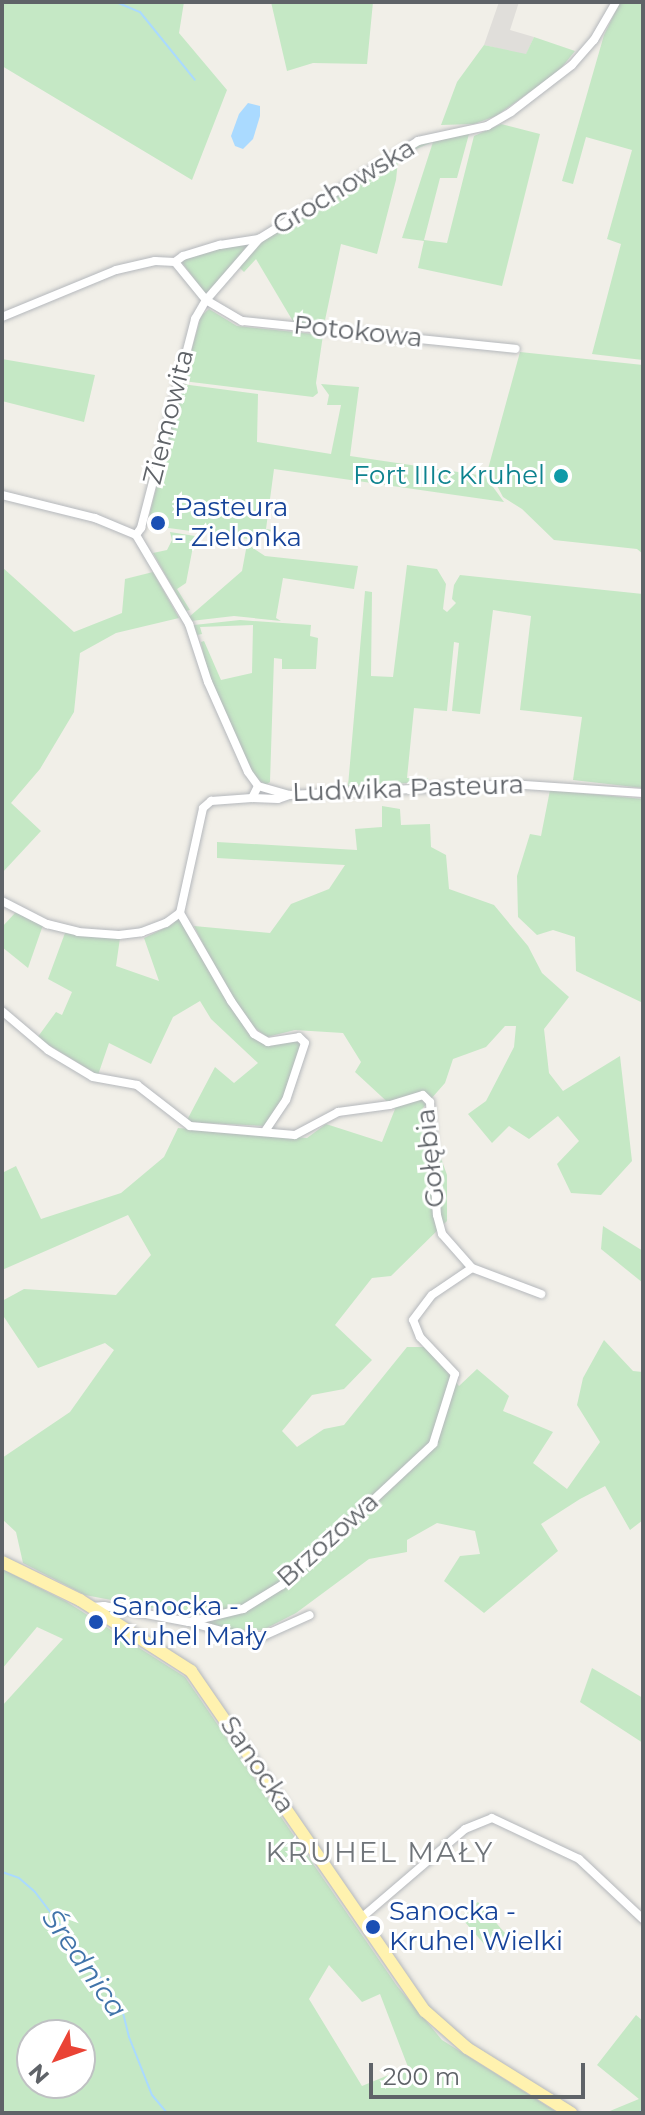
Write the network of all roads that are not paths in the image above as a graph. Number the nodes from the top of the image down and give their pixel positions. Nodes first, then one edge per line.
1 (616, 2) edge
2 (259, 239) junction
3 (175, 262) junction
4 (206, 300) junction
5 (2, 317) edge
6 (516, 349) dead end
7 (2, 495) edge
8 (136, 535) junction
9 (258, 786) junction
10 (643, 793) edge
11 (289, 795) junction
12 (252, 798) junction
13 (2, 901) edge
14 (180, 913) junction
15 (2, 1011) edge
16 (265, 1131) junction
17 (472, 1268) junction
18 (541, 1294) dead end
19 (2, 1562) edge
20 (92, 1607) junction
21 (310, 1615) dead end
22 (189, 1622) junction
23 (359, 1919) junction
24 (643, 1919) edge
25 (571, 2113) edge

1 - 2 street, Grochowska
2 - 3 street, Grochowska
2 - 4 street, Grochowska
3 - 4 street
3 - 5 street, Grochowska
4 - 6 street, Potokowa
4 - 8 street, Ziemowita
7 - 8 street
8 - 9 street, Ludwika Pasteura
9 - 11 street, Ludwika Pasteura
9 - 12 street
10 - 11 street, Ludwika Pasteura
11 - 12 street
12 - 14 street
13 - 14 street
14 - 16 street
15 - 16 street, Gołębia
16 - 17 street, Gołębia
17 - 18 street, Gołębia
17 - 22 street, Brzozowa
19 - 20 main road, Sanocka
20 - 22 street, Brzozowa
20 - 23 main road, Sanocka
21 - 22 street
23 - 24 street
23 - 25 main road, Sanocka

